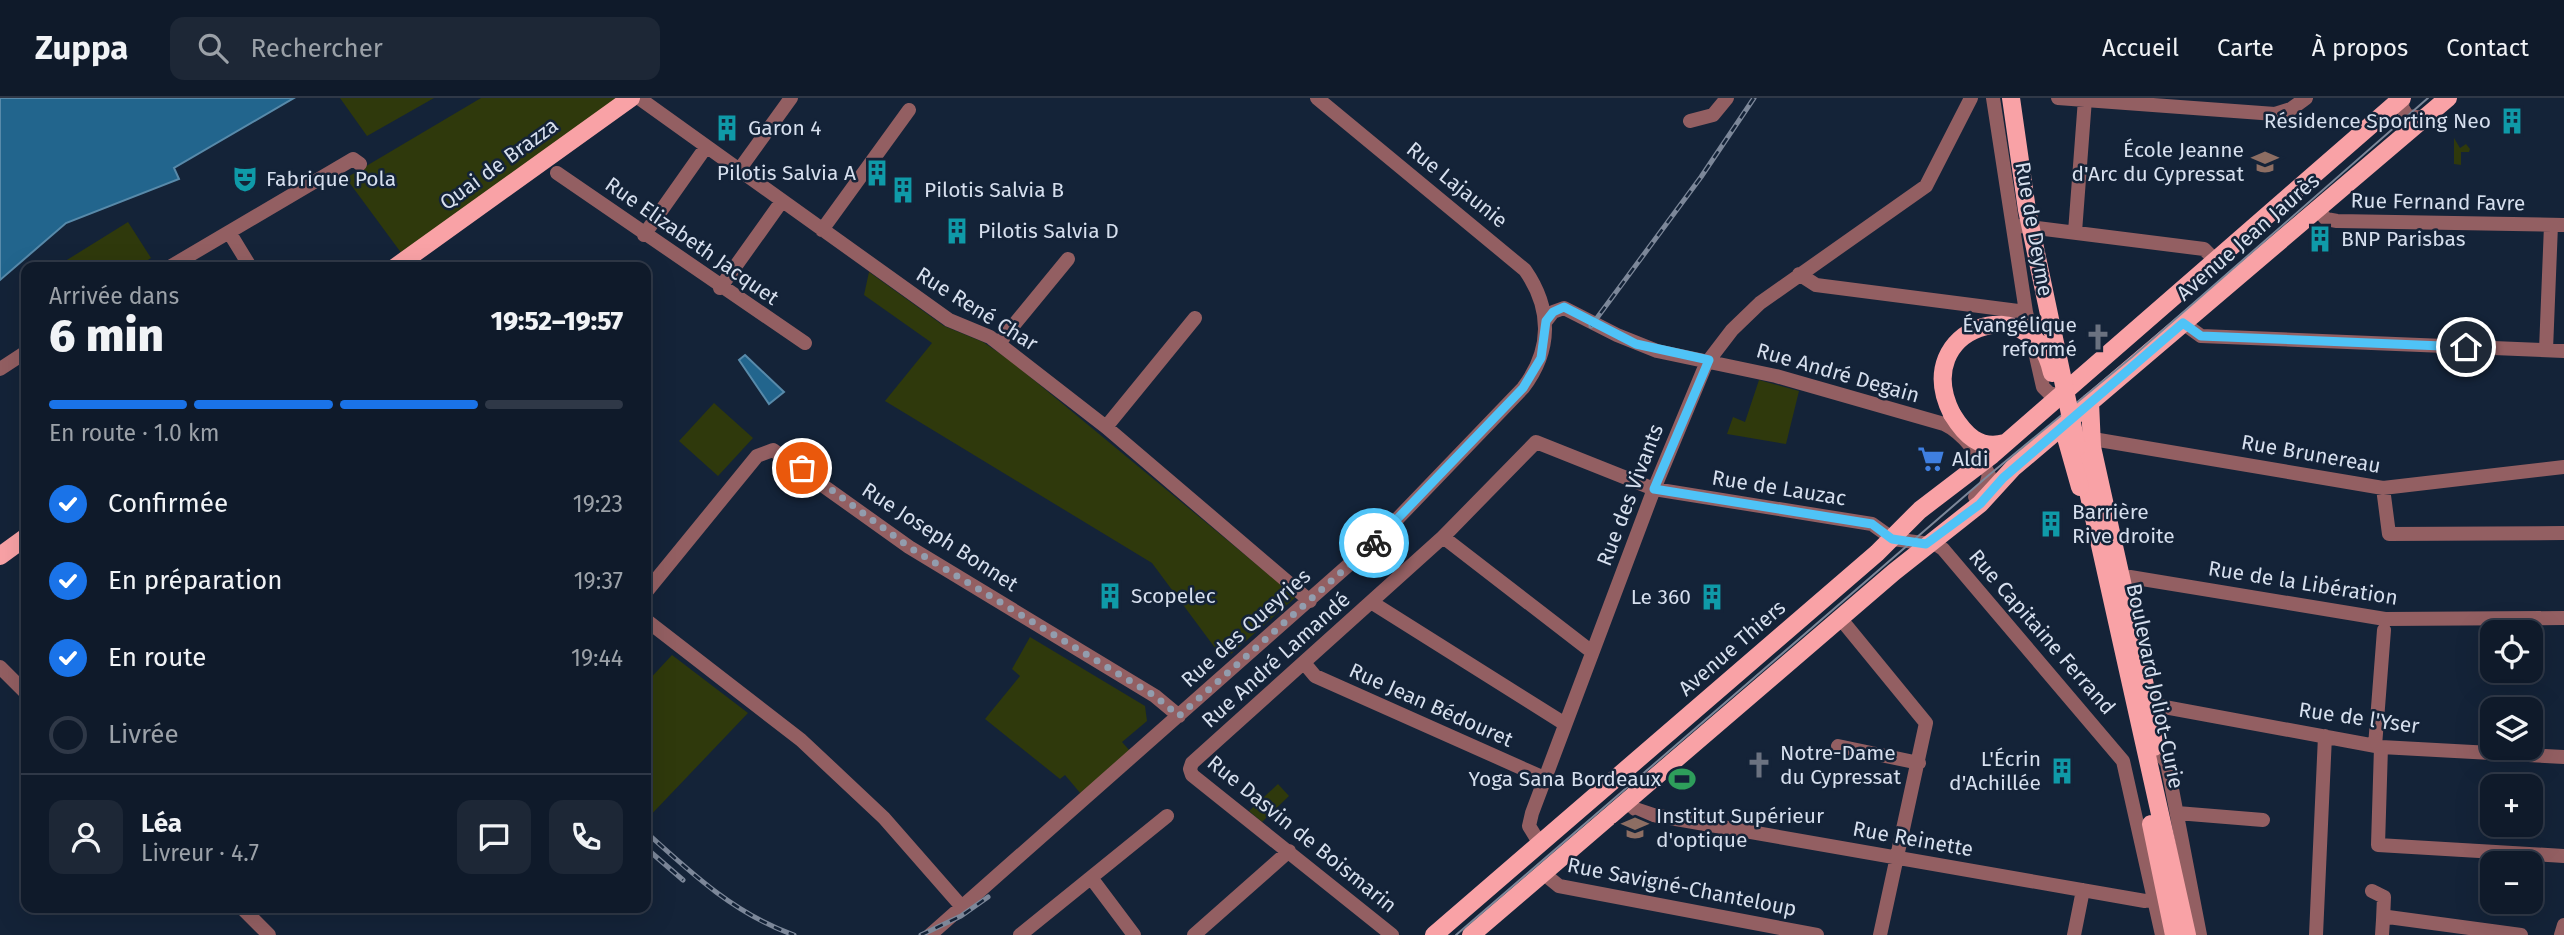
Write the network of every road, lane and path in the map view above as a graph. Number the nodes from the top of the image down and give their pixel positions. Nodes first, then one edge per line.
1 (631, 98) edge
2 (639, 98) edge
3 (791, 98) edge
4 (1317, 98) edge
5 (1727, 98) edge
6 (1971, 98) edge
7 (1993, 98) edge
8 (2011, 98) edge
9 (2058, 98) edge
10 (2306, 98) edge
11 (2402, 98) edge
12 (2448, 98) edge
13 (2085, 99) edge
14 (2150, 101) edge
15 (909, 110) dead end
16 (2424, 118) junction
17 (1690, 121) dead end
18 (706, 147) junction
19 (360, 164) dead end
20 (739, 170) junction
21 (557, 173) dead end
22 (782, 201) junction
23 (2316, 208) junction
24 (2557, 225) edge
25 (2012, 226) junction
26 (822, 230) junction
27 (229, 232) junction
28 (2075, 232) junction
29 (643, 235) junction
30 (1068, 259) dead end
31 (2217, 261) junction
32 (178, 262) edge
33 (247, 262) edge
34 (402, 262) edge
35 (1799, 274) junction
36 (720, 288) junction
37 (2026, 312) junction
38 (1195, 318) dead end
39 (1546, 321) junction
40 (2183, 323) junction
41 (805, 343) dead end
42 (999, 344) junction
43 (2546, 350) junction
44 (2564, 351) edge
45 (21, 355) edge
46 (1709, 360) junction
47 (0, 369) edge
48 (2060, 395) junction
49 (2085, 407) junction
50 (1106, 427) junction
51 (1960, 431) junction
52 (2005, 443) junction
53 (2087, 444) junction
54 (1976, 466) junction
55 (2564, 467) edge
56 (2080, 487) junction
57 (2383, 488) junction
58 (1654, 489) junction
59 (2564, 533) edge
60 (1443, 537) junction
61 (1892, 539) junction
62 (21, 541) edge
63 (1923, 544) junction
64 (0, 556) edge
65 (2121, 579) junction
66 (651, 586) edge
67 (1310, 601) junction
68 (1371, 602) junction
69 (1840, 618) junction
70 (2564, 618) edge
71 (651, 624) edge
72 (2384, 631) dead end
73 (1592, 652) junction
74 (1305, 664) junction
75 (0, 667) edge
76 (21, 688) edge
77 (2137, 706) junction
78 (1179, 716) junction
79 (1565, 724) junction
80 (2325, 736) junction
81 (1838, 746) dead end
82 (2154, 746) junction
83 (2378, 746) junction
84 (2564, 757) edge
85 (1919, 763) junction
86 (1192, 764) joint
87 (1544, 778) junction
88 (1627, 802) junction
89 (2177, 813) junction
90 (1167, 816) dead end
91 (2263, 820) dead end
92 (1540, 844) junction
93 (1289, 852) junction
94 (2171, 854) junction
95 (2564, 856) edge
96 (1897, 857) junction
97 (1543, 873) junction
98 (1092, 879) junction
99 (2084, 890) junction
100 (2372, 891) dead end
101 (2154, 899) junction
102 (962, 907) junction
103 (247, 913) edge
104 (2564, 925) edge
105 (2383, 928) edge
106 (1474, 934) edge
107 (268, 935) edge
108 (930, 935) edge
109 (1020, 935) edge
110 (1134, 935) edge
111 (1194, 935) edge
112 (1392, 935) edge
113 (1434, 935) edge
114 (1817, 935) edge
115 (1880, 935) edge
116 (2074, 935) edge
117 (2162, 935) edge
118 (2174, 935) edge
119 (2187, 935) edge
120 (2200, 935) edge
121 (2316, 935) edge
122 (2521, 935) edge
123 (2561, 935) edge

1 - 34 main road, Quai de Brazza
2 - 18 street, Rue René Char
3 - 20 street
4 - 39 street, Rue Lajaunie
5 - 17 street
6 - 35 street, Rue des Vivants
7 - 25 street, Rue de Deyme
8 - 53 main road, bridge
9 - 13 street
10 - 14 street
11 - 16 street
11 - 31 main road, Avenue Jean Jaurès
12 - 16 main road, Avenue Jean Jaurès
13 - 14 street
13 - 28 street
15 - 26 street
16 - 23 main road, Avenue Jean Jaurès
18 - 20 street, Rue René Char
18 - 29 street
19 - 27 street
20 - 22 street, Rue René Char
21 - 29 street, Rue Elizabeth Jacquet
22 - 26 street, Rue René Char
22 - 36 street
23 - 24 street, Rue Fernand Favre
23 - 40 main road, Avenue Jean Jaurès
24 - 43 street
25 - 28 street
25 - 37 street, Rue de Deyme
26 - 42 street, Rue René Char
27 - 32 street
27 - 33 street
28 - 31 street
29 - 36 street, Rue Elizabeth Jacquet
30 - 42 street
31 - 48 main road, Avenue Jean Jaurès
35 - 37 street
35 - 46 street, Rue des Vivants
36 - 41 street, Rue Elizabeth Jacquet
37 - 48 street, Rue de Deyme
38 - 50 street
39 - 46 street, Rue André Degain
39 - 67 street, Rue des Queyries
40 - 43 street
40 - 49 main road, Avenue Jean Jaurès
42 - 50 street, Rue René Char
43 - 44 street
45 - 47 street
46 - 51 street, Rue André Degain
46 - 58 street, Rue des Vivants
48 - 49 street
48 - 52 main road, Avenue Thiers
49 - 53 main road
49 - 63 main road
50 - 67 street, Rue René Char
51 - 52 main road
51 - 54 street
51 - 56 main road, bridge
52 - 54 main road, Avenue Thiers
53 - 56 main road, bridge
53 - 57 street, Rue Brunereau
53 - 65 main road
53 - 77 main road, Boulevard Joliot-Curie
54 - 61 main road, Avenue Thiers
54 - 63 street
54 - 63 street
55 - 57 street, Rue Brunereau
56 - 77 main road, Boulevard Joliot-Curie
57 - 59 street
58 - 60 street, Rue André Lamandé
58 - 61 street, Rue de Lauzac
58 - 73 street, Rue des Vivants
60 - 68 street, Rue André Lamandé
60 - 73 street
61 - 63 street
61 - 92 main road, Avenue Thiers
62 - 64 main road
63 - 69 main road
63 - 101 street, Rue Capitaine Ferrand
65 - 70 street, Rue de la Libération
65 - 77 main road
66 - 78 street, Rue Joseph Bonnet
67 - 78 street, Rue des Queyries
68 - 74 street, Rue André Lamandé
68 - 79 street
69 - 85 street
69 - 88 main road
71 - 102 street
72 - 83 street
73 - 79 street, Rue des Vivants
74 - 86 street, Rue André Lamandé
74 - 87 street, Rue Jean Bédouret
75 - 76 street
77 - 80 street, Rue de l'Yser
77 - 82 main road
77 - 94 main road, Boulevard Joliot-Curie
77 - 118 main road, Boulevard Joliot-Curie
78 - 102 street, Rue des Queyries
79 - 87 street, Rue des Vivants
80 - 83 street, Rue de l'Yser
80 - 121 street
81 - 85 street
82 - 89 street
82 - 94 main road
83 - 84 street, Rue de l'Yser
83 - 95 street
85 - 96 street
86 - 93 street, Rue Dasvin de Boismarin
87 - 92 street, Rue des Vivants
88 - 96 street, Rue Reinette
88 - 97 main road
89 - 91 street
89 - 120 street
90 - 98 street
92 - 113 main road, Avenue Thiers
93 - 111 street
93 - 112 street, Rue Dasvin de Boismarin
94 - 119 main road, Boulevard Joliot-Curie
96 - 99 street, Rue Reinette
96 - 115 street
97 - 106 main road
97 - 114 street, Rue Savigné-Chanteloup
98 - 109 street
98 - 110 street
99 - 101 street, Rue Reinette
99 - 116 street
100 - 105 street
101 - 117 street
102 - 108 street, Rue des Queyries
103 - 107 street
104 - 123 street
105 - 122 street

